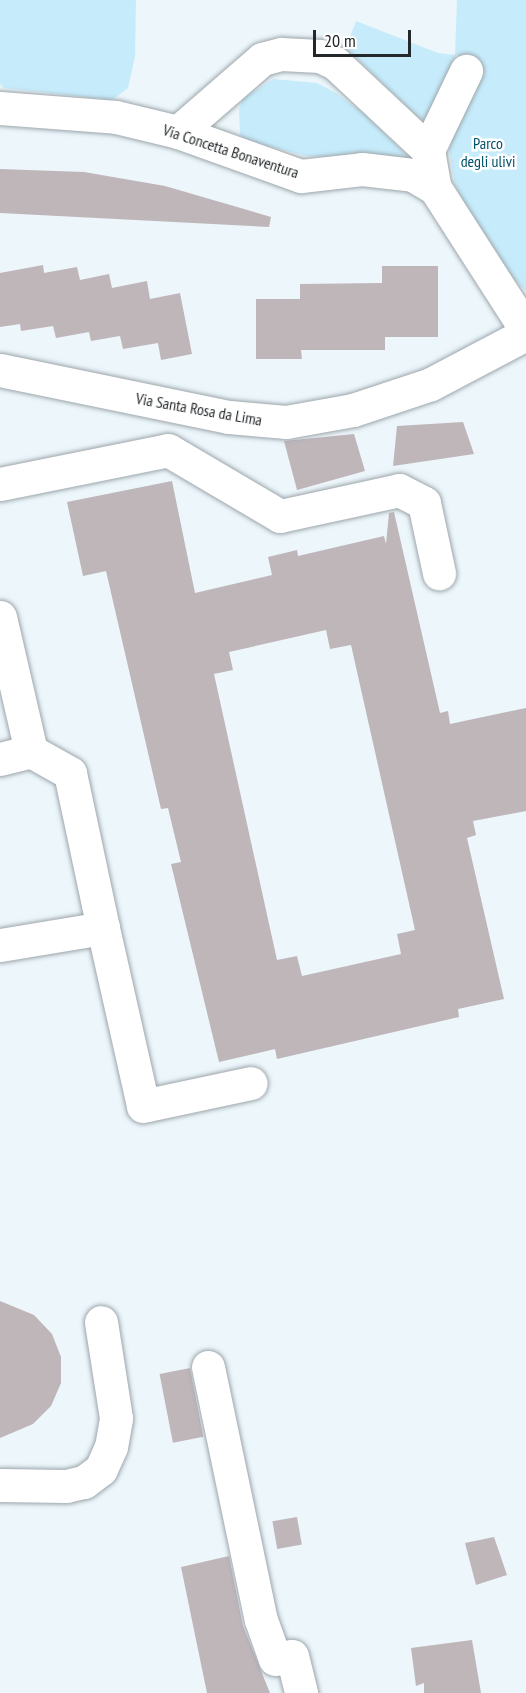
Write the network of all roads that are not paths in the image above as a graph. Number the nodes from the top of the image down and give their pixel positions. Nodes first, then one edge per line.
1 (466, 71) dead end
2 (0, 108) edge
3 (178, 132) junction
4 (428, 150) junction
5 (435, 188) junction
6 (526, 332) edge
7 (0, 370) edge
8 (0, 484) edge
9 (439, 573) dead end
10 (0, 617) edge
11 (31, 750) junction
12 (0, 759) edge
13 (104, 928) junction
14 (0, 945) edge
15 (251, 1083) dead end
16 (101, 1322) dead end
17 (208, 1367) dead end
18 (0, 1485) edge
19 (301, 1693) edge

1 - 4 street
2 - 3 street, Via Concetta Bonaventura
3 - 4 street
3 - 5 street, Via Concetta Bonaventura
4 - 5 street
5 - 6 street, Via Concetta Bonaventura
6 - 7 street, Via Santa Rosa da Lima
8 - 9 street
10 - 11 street
11 - 12 street
11 - 13 street
13 - 14 street
13 - 15 street
16 - 18 street
17 - 19 street

